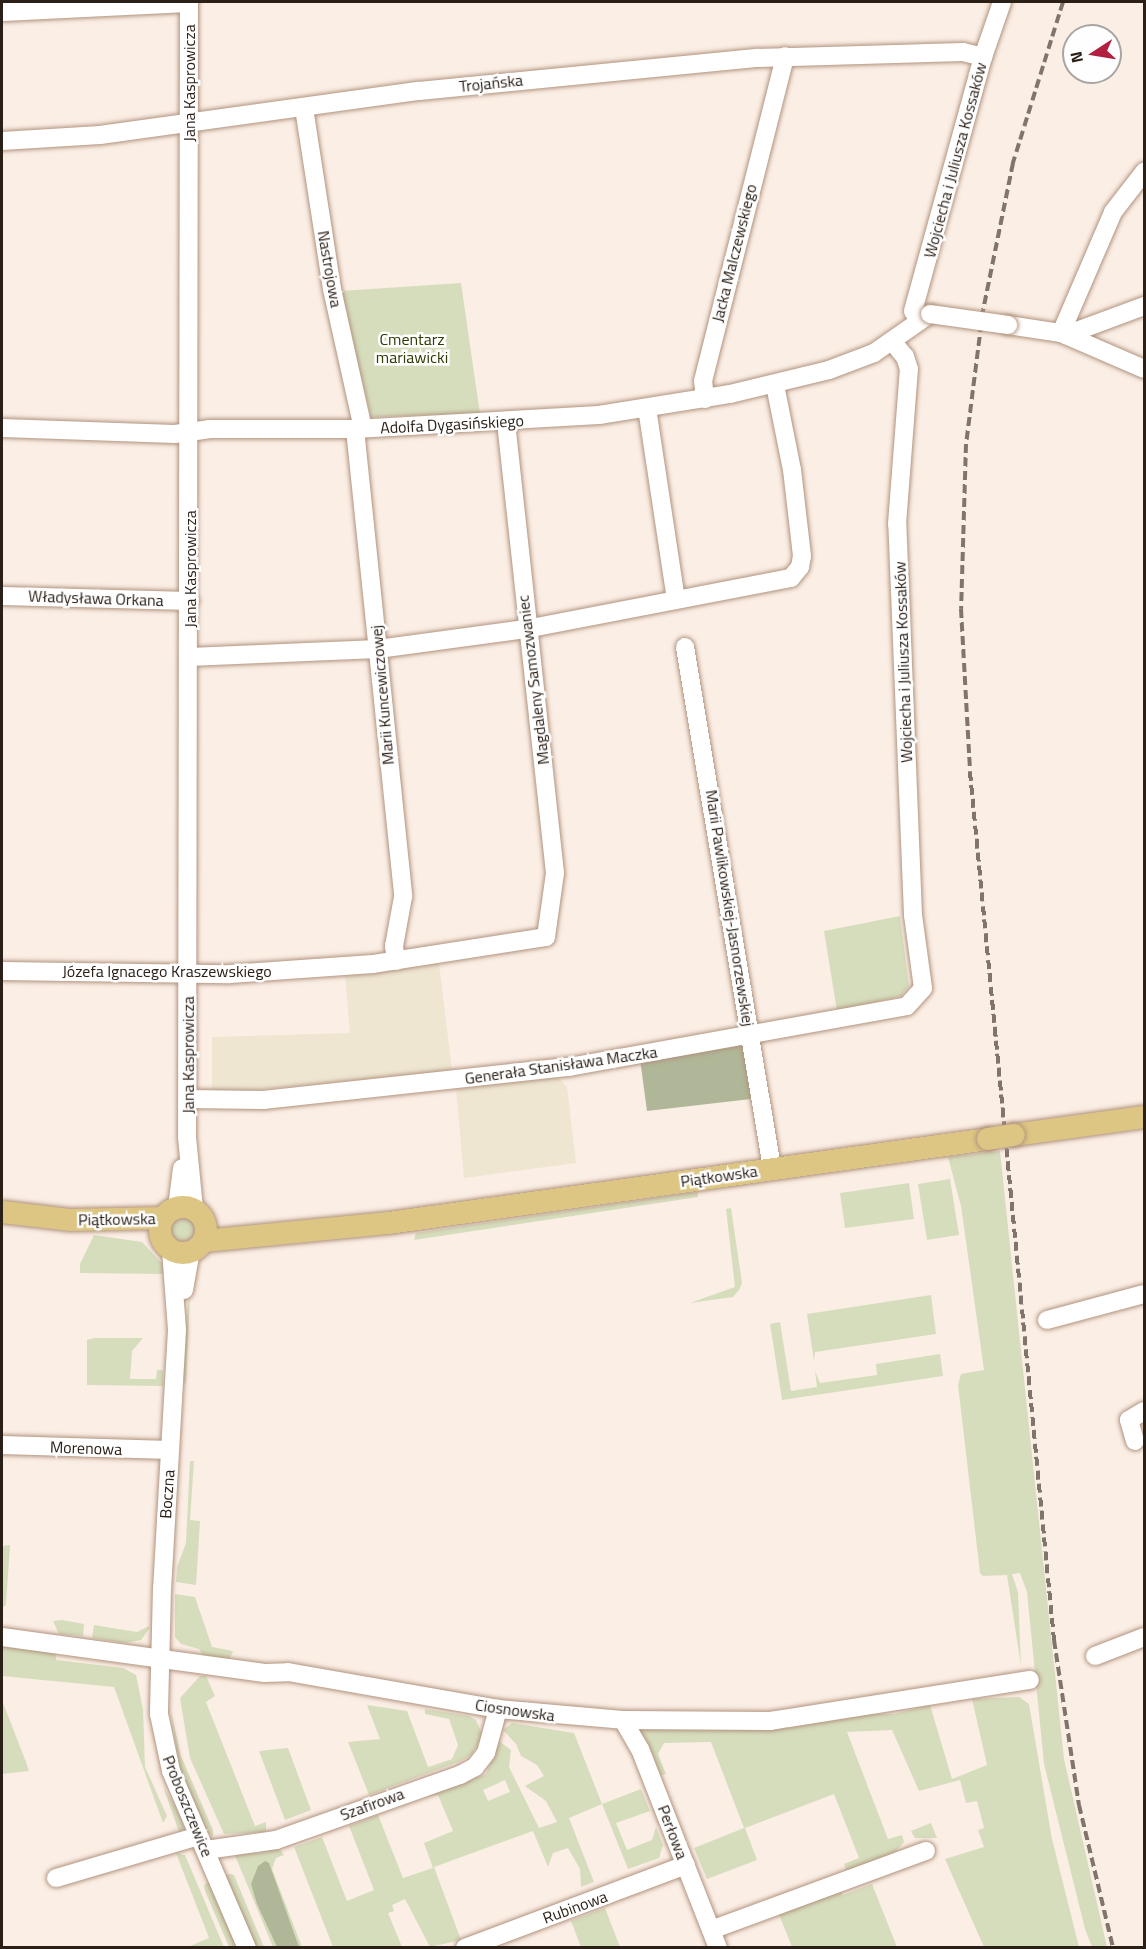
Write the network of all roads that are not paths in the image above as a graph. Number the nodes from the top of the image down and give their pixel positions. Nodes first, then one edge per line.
1 (189, 2) edge
2 (1002, 2) edge
3 (2, 12) edge
4 (785, 56) junction
5 (766, 57) junction
6 (983, 57) junction
7 (304, 108) junction
8 (772, 109) junction
9 (189, 124) junction
10 (2, 141) edge
11 (1144, 172) edge
12 (1144, 306) edge
13 (924, 316) junction
14 (1064, 334) junction
15 (893, 342) junction
16 (1144, 369) edge
17 (775, 385) junction
18 (705, 399) junction
19 (647, 408) junction
20 (506, 422) junction
21 (2, 428) edge
22 (359, 429) junction
23 (190, 432) junction
24 (2, 596) edge
25 (676, 599) junction
26 (189, 601) junction
27 (526, 629) junction
28 (685, 647) dead end
29 (378, 649) junction
30 (189, 657) junction
31 (546, 937) joint
32 (396, 961) junction
33 (2, 971) edge
34 (189, 973) junction
35 (923, 988) joint
36 (750, 1037) junction
37 (188, 1099) junction
38 (1144, 1117) edge
39 (772, 1168) junction
40 (2, 1212) edge
41 (183, 1230) junction
42 (1144, 1294) edge
43 (1047, 1320) dead end
44 (1144, 1411) edge
45 (1135, 1441) dead end
46 (2, 1445) edge
47 (170, 1450) junction
48 (2, 1637) edge
49 (1144, 1637) edge
50 (1095, 1656) dead end
51 (159, 1657) junction
52 (1030, 1680) dead end
53 (498, 1709) junction
54 (623, 1720) junction
55 (203, 1843) junction
56 (926, 1851) dead end
57 (686, 1865) junction
58 (56, 1878) dead end
59 (715, 1939) edge
60 (247, 1947) edge
61 (465, 1947) edge

1 - 3 street
1 - 9 street, Jana Kasprowicza
2 - 6 street, Wojciecha i Juliusza Kossaków
4 - 5 street, Trojańska
4 - 6 street, Trojańska
4 - 8 street, Jacka Malczewskiego
5 - 7 street, Trojańska
5 - 8 street, Jacka Malczewskiego
6 - 13 street, Wojciecha i Juliusza Kossaków
7 - 9 street, Trojańska
7 - 22 street, Nastrojowa
8 - 18 street, Jacka Malczewskiego
9 - 10 street, Trojańska
9 - 23 street, Jana Kasprowicza
11 - 14 street
12 - 14 street
13 - 14 street, bridge
13 - 15 street, Adolfa Dygasińskiego
14 - 16 street
15 - 17 street, Adolfa Dygasińskiego
15 - 35 street, Wojciecha i Juliusza Kossaków
17 - 18 street, Adolfa Dygasińskiego
17 - 25 street
18 - 19 street, Adolfa Dygasińskiego
19 - 20 street, Adolfa Dygasińskiego
19 - 25 street
20 - 22 street, Adolfa Dygasińskiego
20 - 27 street, Magdaleny Samozwaniec
21 - 23 street, Adolfa Dygasińskiego
22 - 23 street, Adolfa Dygasińskiego
22 - 29 street, Marii Kuncewiczowej
23 - 26 street, Jana Kasprowicza
24 - 26 street, Władysława Orkana
25 - 27 street
26 - 30 street, Jana Kasprowicza
27 - 29 street
27 - 31 street, Magdaleny Samozwaniec
28 - 36 street, Marii Pawlikowskiej-Jasnorzewskiej
29 - 30 street
29 - 32 street, Marii Kuncewiczowej
30 - 34 street, Jana Kasprowicza
31 - 32 street, Józefa Ignacego Kraszewskiego
32 - 34 street, Józefa Ignacego Kraszewskiego
33 - 34 street, Józefa Ignacego Kraszewskiego
34 - 37 street, Jana Kasprowicza
35 - 36 street, Generała Stanisława Maczka
36 - 37 street, Generała Stanisława Maczka
36 - 39 street, Marii Pawlikowskiej-Jasnorzewskiej
37 - 41 street, Jana Kasprowicza
38 - 39 main road, Piątkowska, bridge
39 - 41 main road, Piątkowska
40 - 41 main road, Piątkowska
41 - 47 street, Boczna
42 - 43 street
44 - 45 street
46 - 47 street, Morenowa
47 - 51 street, Boczna
48 - 51 street, Ciosnowska
49 - 50 street
51 - 53 street, Ciosnowska
51 - 55 street, Proboszczewice
52 - 54 street, Ciosnowska
53 - 54 street, Ciosnowska
53 - 55 street, Szafirowa
54 - 57 street, Perłowa
55 - 58 street, Szafirowa
55 - 60 street, Proboszczewice
56 - 59 street
57 - 59 street, Perłowa
57 - 61 street, Rubinowa

